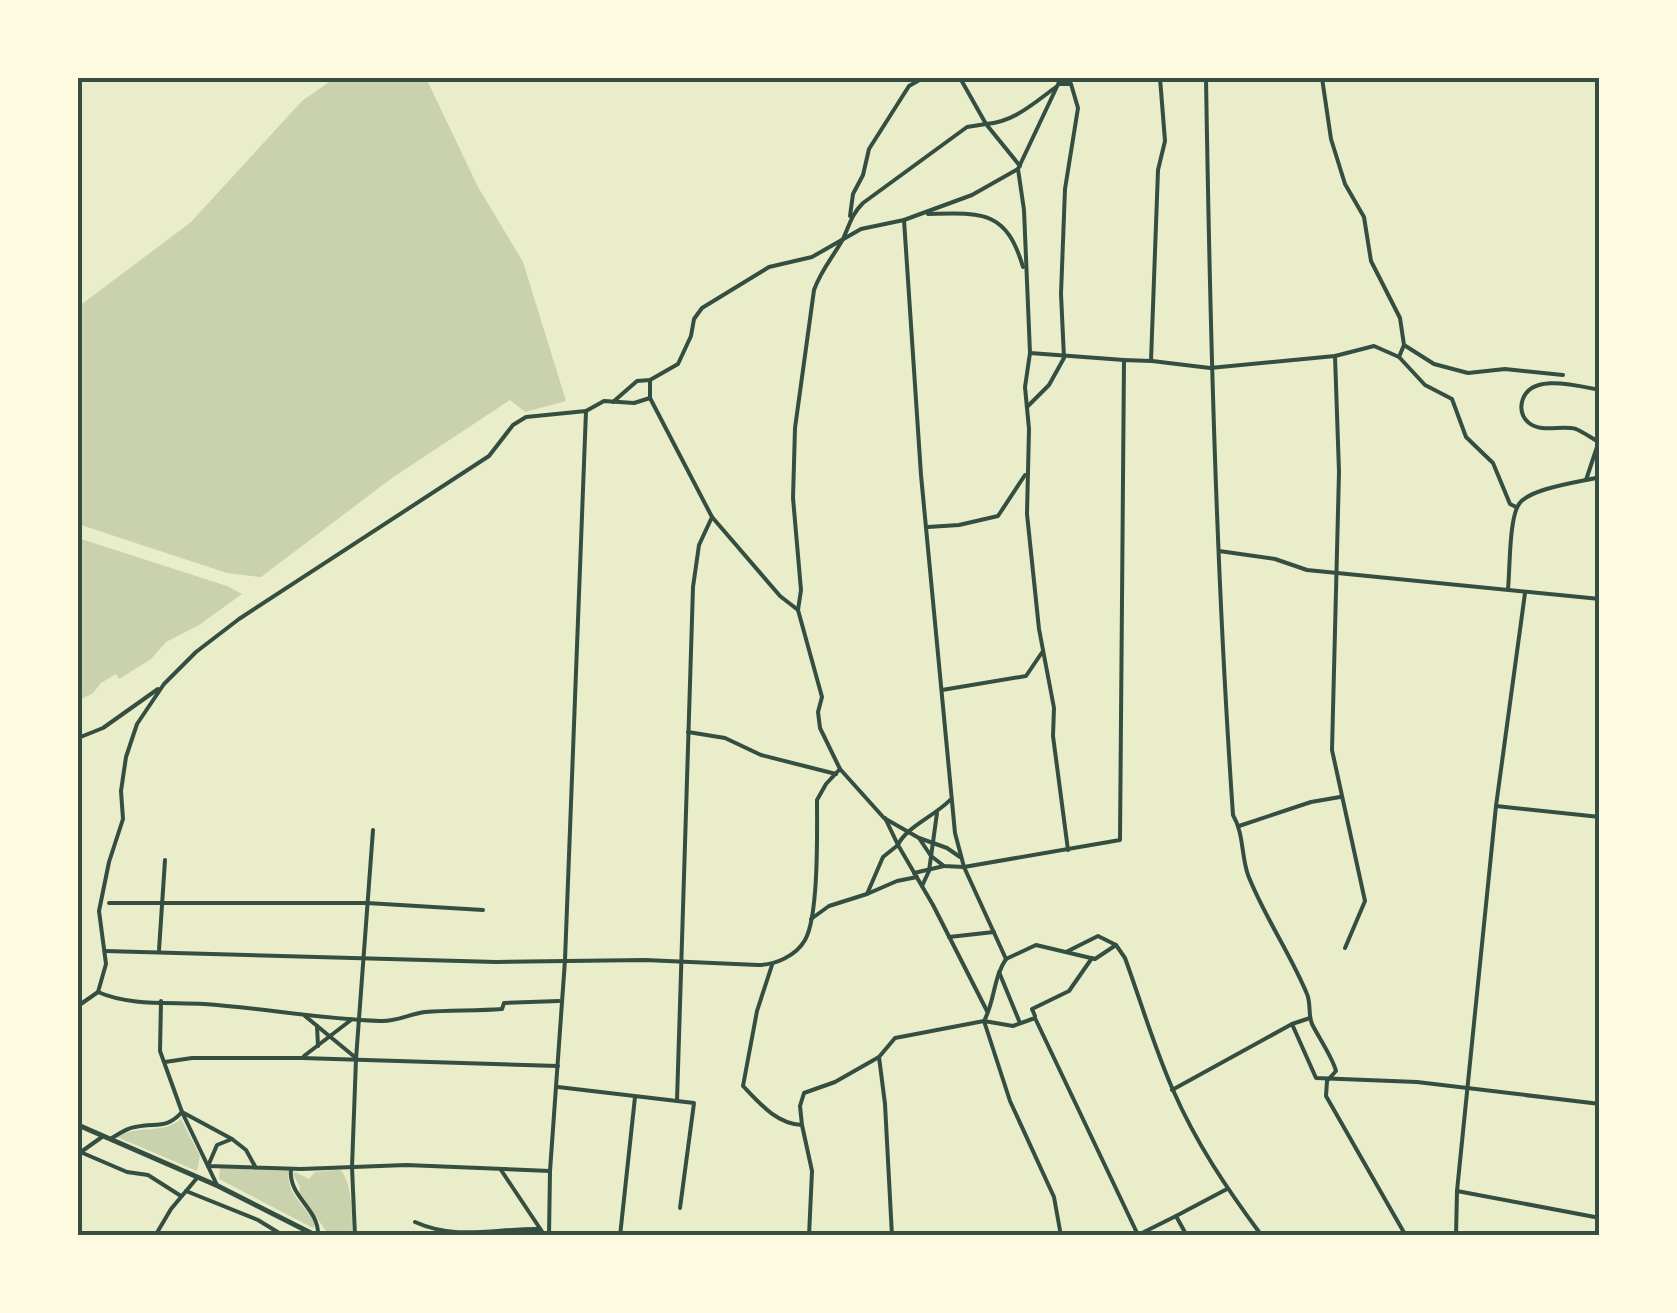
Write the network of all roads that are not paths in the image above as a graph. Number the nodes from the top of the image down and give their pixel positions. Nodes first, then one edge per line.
1 (923, 78) edge
2 (960, 78) edge
3 (1160, 78) edge
4 (1206, 78) edge
5 (1322, 78) edge
6 (1061, 79) edge
7 (986, 124) junction
8 (1019, 168) junction
9 (923, 214) junction
10 (850, 216) junction
11 (904, 220) junction
12 (843, 238) junction
13 (1025, 272) junction
14 (1404, 346) junction
15 (1030, 354) junction
16 (1335, 356) junction
17 (1400, 357) junction
18 (1064, 358) junction
19 (1124, 360) junction
20 (1151, 361) junction
21 (1210, 368) junction
22 (1562, 374) dead end
23 (650, 380) junction
24 (1600, 390) edge
25 (650, 398) junction
26 (614, 402) junction
27 (1026, 407) junction
28 (586, 412) junction
29 (1598, 439) edge
30 (1027, 471) junction
31 (1600, 477) edge
32 (1586, 480) junction
33 (1516, 507) junction
34 (712, 517) junction
35 (926, 528) junction
36 (1219, 551) junction
37 (1335, 573) junction
38 (1508, 590) junction
39 (1525, 592) junction
40 (1600, 599) edge
41 (798, 610) junction
42 (1044, 650) junction
43 (162, 687) junction
44 (942, 690) junction
45 (688, 732) junction
46 (78, 738) edge
47 (838, 771) junction
48 (1341, 796) junction
49 (952, 799) junction
50 (1496, 806) junction
51 (937, 813) junction
52 (1600, 817) edge
53 (884, 818) junction
54 (1240, 826) junction
55 (373, 830) dead end
56 (910, 830) junction
57 (920, 838) junction
58 (932, 841) junction
59 (898, 845) junction
60 (1068, 850) junction
61 (931, 856) junction
62 (962, 858) junction
63 (165, 860) dead end
64 (944, 866) junction
65 (964, 867) junction
66 (930, 870) junction
67 (916, 875) junction
68 (922, 886) junction
69 (867, 894) junction
70 (162, 903) junction
71 (367, 903) junction
72 (109, 904) dead end
73 (483, 910) dead end
74 (811, 919) junction
75 (995, 932) junction
76 (949, 936) junction
77 (1116, 946) junction
78 (1346, 948) dead end
79 (105, 951) junction
80 (159, 952) junction
81 (1066, 952) junction
82 (364, 957) junction
83 (1092, 958) junction
84 (1006, 959) junction
85 (564, 960) junction
86 (680, 962) junction
87 (772, 965) junction
88 (998, 972) junction
89 (98, 992) junction
90 (561, 1000) junction
91 (161, 1001) junction
92 (78, 1006) edge
93 (302, 1013) junction
94 (988, 1014) junction
95 (1036, 1018) junction
96 (1310, 1018) junction
97 (352, 1020) junction
98 (359, 1020) junction
99 (984, 1021) junction
100 (1020, 1023) junction
101 (1292, 1024) junction
102 (317, 1026) junction
103 (330, 1036) junction
104 (318, 1046) junction
105 (879, 1057) junction
106 (302, 1058) junction
107 (356, 1059) junction
108 (166, 1062) junction
109 (558, 1066) junction
110 (1327, 1081) junction
111 (1467, 1086) junction
112 (558, 1088) junction
113 (1172, 1090) junction
114 (634, 1097) junction
115 (676, 1101) junction
116 (1600, 1104) edge
117 (182, 1112) junction
118 (802, 1125) junction
119 (78, 1126) edge
120 (106, 1138) junction
121 (232, 1139) junction
122 (79, 1152) edge
123 (208, 1166) junction
124 (352, 1167) junction
125 (256, 1168) junction
126 (291, 1169) junction
127 (502, 1170) junction
128 (550, 1172) junction
129 (196, 1178) junction
130 (218, 1186) junction
131 (1227, 1189) junction
132 (1457, 1192) junction
133 (184, 1194) junction
134 (680, 1208) dead end
135 (1176, 1216) junction
136 (1600, 1218) edge
137 (415, 1222) dead end
138 (540, 1229) junction
139 (489, 1234) edge
140 (155, 1236) edge
141 (284, 1236) edge
142 (317, 1236) edge
143 (355, 1236) edge
144 (547, 1236) edge
145 (620, 1236) edge
146 (809, 1236) edge
147 (892, 1236) edge
148 (1061, 1236) edge
149 (1187, 1236) edge
150 (1262, 1236) edge
151 (1406, 1236) edge
152 (1456, 1236) edge

1 - 10 street
2 - 7 street
3 - 20 street
4 - 21 street
5 - 14 street
6 - 7 street
6 - 8 street
6 - 18 street
7 - 8 street
7 - 10 street
8 - 9 street
8 - 13 street
9 - 11 street
9 - 13 street
10 - 12 street
11 - 12 street
11 - 35 street
12 - 23 street
12 - 41 street
13 - 15 street
14 - 17 street
14 - 22 street
15 - 18 street
15 - 27 street
16 - 17 street
16 - 21 street
16 - 37 street
17 - 33 street
18 - 19 street
18 - 27 street
19 - 20 street
19 - 60 street
20 - 21 street
21 - 36 street
23 - 25 street
23 - 26 street
24 - 29 street
25 - 26 street
25 - 34 street
26 - 28 street
27 - 30 street
28 - 43 street
28 - 85 street
29 - 32 street
30 - 35 street
30 - 42 street
31 - 32 street
32 - 33 street
33 - 38 street
34 - 41 street
34 - 45 street
35 - 44 street
36 - 37 street
36 - 54 street
37 - 38 street
37 - 48 street
38 - 39 street
39 - 40 street
39 - 50 street
41 - 47 street
42 - 44 street
42 - 60 street
43 - 46 street
43 - 79 street
44 - 49 street
45 - 47 street
45 - 86 street
47 - 53 street
47 - 74 street
48 - 54 street
48 - 78 street
49 - 51 street
49 - 62 street
50 - 52 street
50 - 111 street
51 - 56 street
51 - 58 street
53 - 56 street
53 - 59 street
54 - 96 street
55 - 71 street
56 - 57 street
56 - 59 street
57 - 58 street
57 - 61 street
58 - 61 street
58 - 62 street
59 - 67 street
59 - 69 street
60 - 65 street
61 - 64 street
61 - 66 street
62 - 65 street
63 - 70 street
64 - 65 street
64 - 66 street
65 - 75 street
66 - 67 street
66 - 68 street
67 - 68 street
67 - 69 street
68 - 76 street
69 - 74 street
70 - 71 street
70 - 72 street
70 - 80 street
71 - 73 street
71 - 82 street
74 - 87 street
75 - 76 street
75 - 84 street
76 - 94 street
77 - 81 street
77 - 83 street
77 - 113 street
79 - 80 street
79 - 89 street
80 - 82 street
81 - 83 street
81 - 84 street
82 - 85 street
82 - 98 street
83 - 95 street
84 - 88 street
85 - 86 street
85 - 90 street
86 - 87 street
86 - 115 street
87 - 118 street
88 - 94 street
88 - 100 street
89 - 91 street
89 - 92 street
90 - 98 street
90 - 109 street
91 - 93 street
91 - 108 street
93 - 97 street
93 - 102 street
94 - 99 street
95 - 100 street
95 - 135 street
96 - 101 street
96 - 110 street
97 - 98 street
97 - 103 street
98 - 107 street
99 - 100 street
99 - 105 street
99 - 148 street
101 - 110 street
101 - 113 street
102 - 103 street
102 - 104 street
103 - 104 street
103 - 107 street
104 - 106 street
105 - 118 street
105 - 147 street
106 - 107 street
106 - 108 street
107 - 109 street
107 - 124 street
108 - 117 street
109 - 112 street
110 - 111 street
110 - 151 street
111 - 116 street
111 - 132 street
112 - 114 street
112 - 128 street
113 - 131 street
114 - 115 street
114 - 145 street
115 - 134 street
117 - 120 street
117 - 121 street
117 - 123 street
118 - 146 street
119 - 120 main road
120 - 122 street
120 - 129 main road
121 - 123 street
121 - 125 street
122 - 133 street
123 - 125 street
123 - 130 street
124 - 126 street
124 - 127 street
124 - 143 street
125 - 126 street
126 - 142 street
127 - 128 street
127 - 138 street
128 - 144 street
129 - 130 main road
129 - 133 street
130 - 142 main road
131 - 135 street
131 - 150 street
132 - 136 street
132 - 152 street
133 - 140 street
133 - 141 street
135 - 149 street
137 - 139 street
138 - 139 street
138 - 144 street

